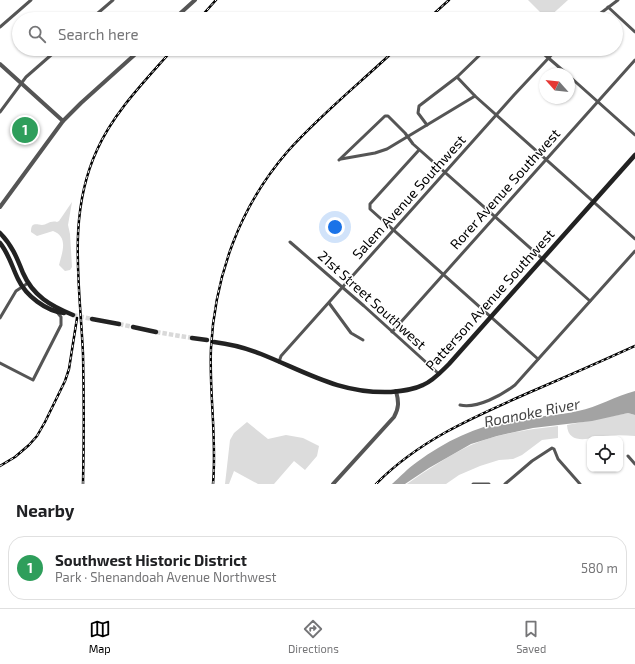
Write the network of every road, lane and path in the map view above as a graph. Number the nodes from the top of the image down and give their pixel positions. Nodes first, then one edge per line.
1 (31, 0) edge
2 (113, 0) edge
3 (193, 0) edge
4 (618, 0) edge
5 (608, 7) junction
6 (17, 12) edge
7 (99, 12) edge
8 (181, 12) edge
9 (601, 12) edge
10 (613, 12) edge
11 (12, 17) edge
12 (623, 21) edge
13 (0, 27) edge
14 (635, 32) edge
15 (51, 56) edge
16 (133, 56) edge
17 (478, 56) edge
18 (548, 58) joint
19 (635, 60) edge
20 (0, 64) edge
21 (560, 68) edge
22 (456, 77) junction
23 (575, 81) edge
24 (21, 84) junction
25 (475, 96) junction
26 (598, 102) junction
27 (0, 112) edge
28 (497, 115) junction
29 (63, 121) junction
30 (427, 125) junction
31 (635, 136) edge
32 (407, 137) junction
33 (420, 150) junction
34 (635, 155) edge
35 (546, 160) junction
36 (445, 173) junction
37 (594, 202) junction
38 (0, 207) edge
39 (495, 217) junction
40 (394, 230) junction
41 (0, 233) edge
42 (635, 239) edge
43 (290, 242) dead end
44 (0, 243) edge
45 (635, 251) edge
46 (542, 259) junction
47 (443, 274) junction
48 (28, 283) junction
49 (22, 286) junction
50 (343, 288) junction
51 (590, 301) junction
52 (329, 303) junction
53 (57, 312) junction
54 (491, 317) junction
55 (0, 318) edge
56 (92, 319) tunnel mouth
57 (119, 324) tunnel mouth
58 (133, 327) tunnel mouth
59 (156, 332) tunnel mouth
60 (392, 332) junction
61 (192, 338) tunnel mouth
62 (207, 340) dead end
63 (363, 340) dead end
64 (214, 342) dead end
65 (538, 359) junction
66 (279, 362) junction
67 (0, 363) edge
68 (439, 374) junction
69 (396, 391) junction
70 (460, 405) dead end
71 (628, 456) dead end
72 (635, 464) edge
73 (333, 484) edge
74 (472, 484) edge
75 (489, 484) edge
76 (505, 484) edge
77 (580, 484) edge

1 - 6 street
2 - 7 street
3 - 8 street
4 - 5 street
5 - 9 street
5 - 10 street
11 - 13 street
12 - 14 street
15 - 24 street
16 - 29 street
17 - 22 street
18 - 21 street
18 - 28 street, Salem Avenue Southwest
19 - 26 street, Rorer Avenue Southwest
20 - 24 street
22 - 25 street
22 - 30 street
23 - 26 street
24 - 27 street
24 - 29 street
25 - 28 street
25 - 30 street
26 - 31 street
26 - 35 street, Rorer Avenue Southwest
28 - 35 street
28 - 36 street, Salem Avenue Southwest
29 - 38 street
30 - 32 street
32 - 32 street
32 - 33 street
33 - 36 street
33 - 40 street
34 - 37 main road, Patterson Avenue Southwest
35 - 37 street
35 - 39 street, Rorer Avenue Southwest
36 - 39 street
36 - 40 street, Salem Avenue Southwest
37 - 42 street
37 - 46 main road, Patterson Avenue Southwest
39 - 46 street
39 - 47 street, Rorer Avenue Southwest
40 - 47 street
40 - 50 street, Salem Avenue Southwest
41 - 48 main road
43 - 50 street, 21st Street Southwest
44 - 49 main road
45 - 51 street
46 - 51 street
46 - 54 main road, Patterson Avenue Southwest
47 - 54 street
47 - 60 street, Rorer Avenue Southwest
48 - 49 street
48 - 53 main road
49 - 53 main road
49 - 55 street
50 - 52 street, Salem Avenue Southwest
50 - 60 street, 21st Street Southwest
51 - 65 street
52 - 63 street
52 - 66 street, Salem Avenue Southwest
53 - 67 street
54 - 65 street
54 - 68 main road, Patterson Avenue Southwest
56 - 57 main road
58 - 59 main road
60 - 68 street, 21st Street Southwest
61 - 62 main road
64 - 66 main road, Patterson Avenue Southwest
65 - 70 street
66 - 69 main road, Patterson Avenue Southwest
68 - 69 main road, Patterson Avenue Southwest
69 - 73 street
71 - 72 street
74 - 75 street
76 - 77 street

